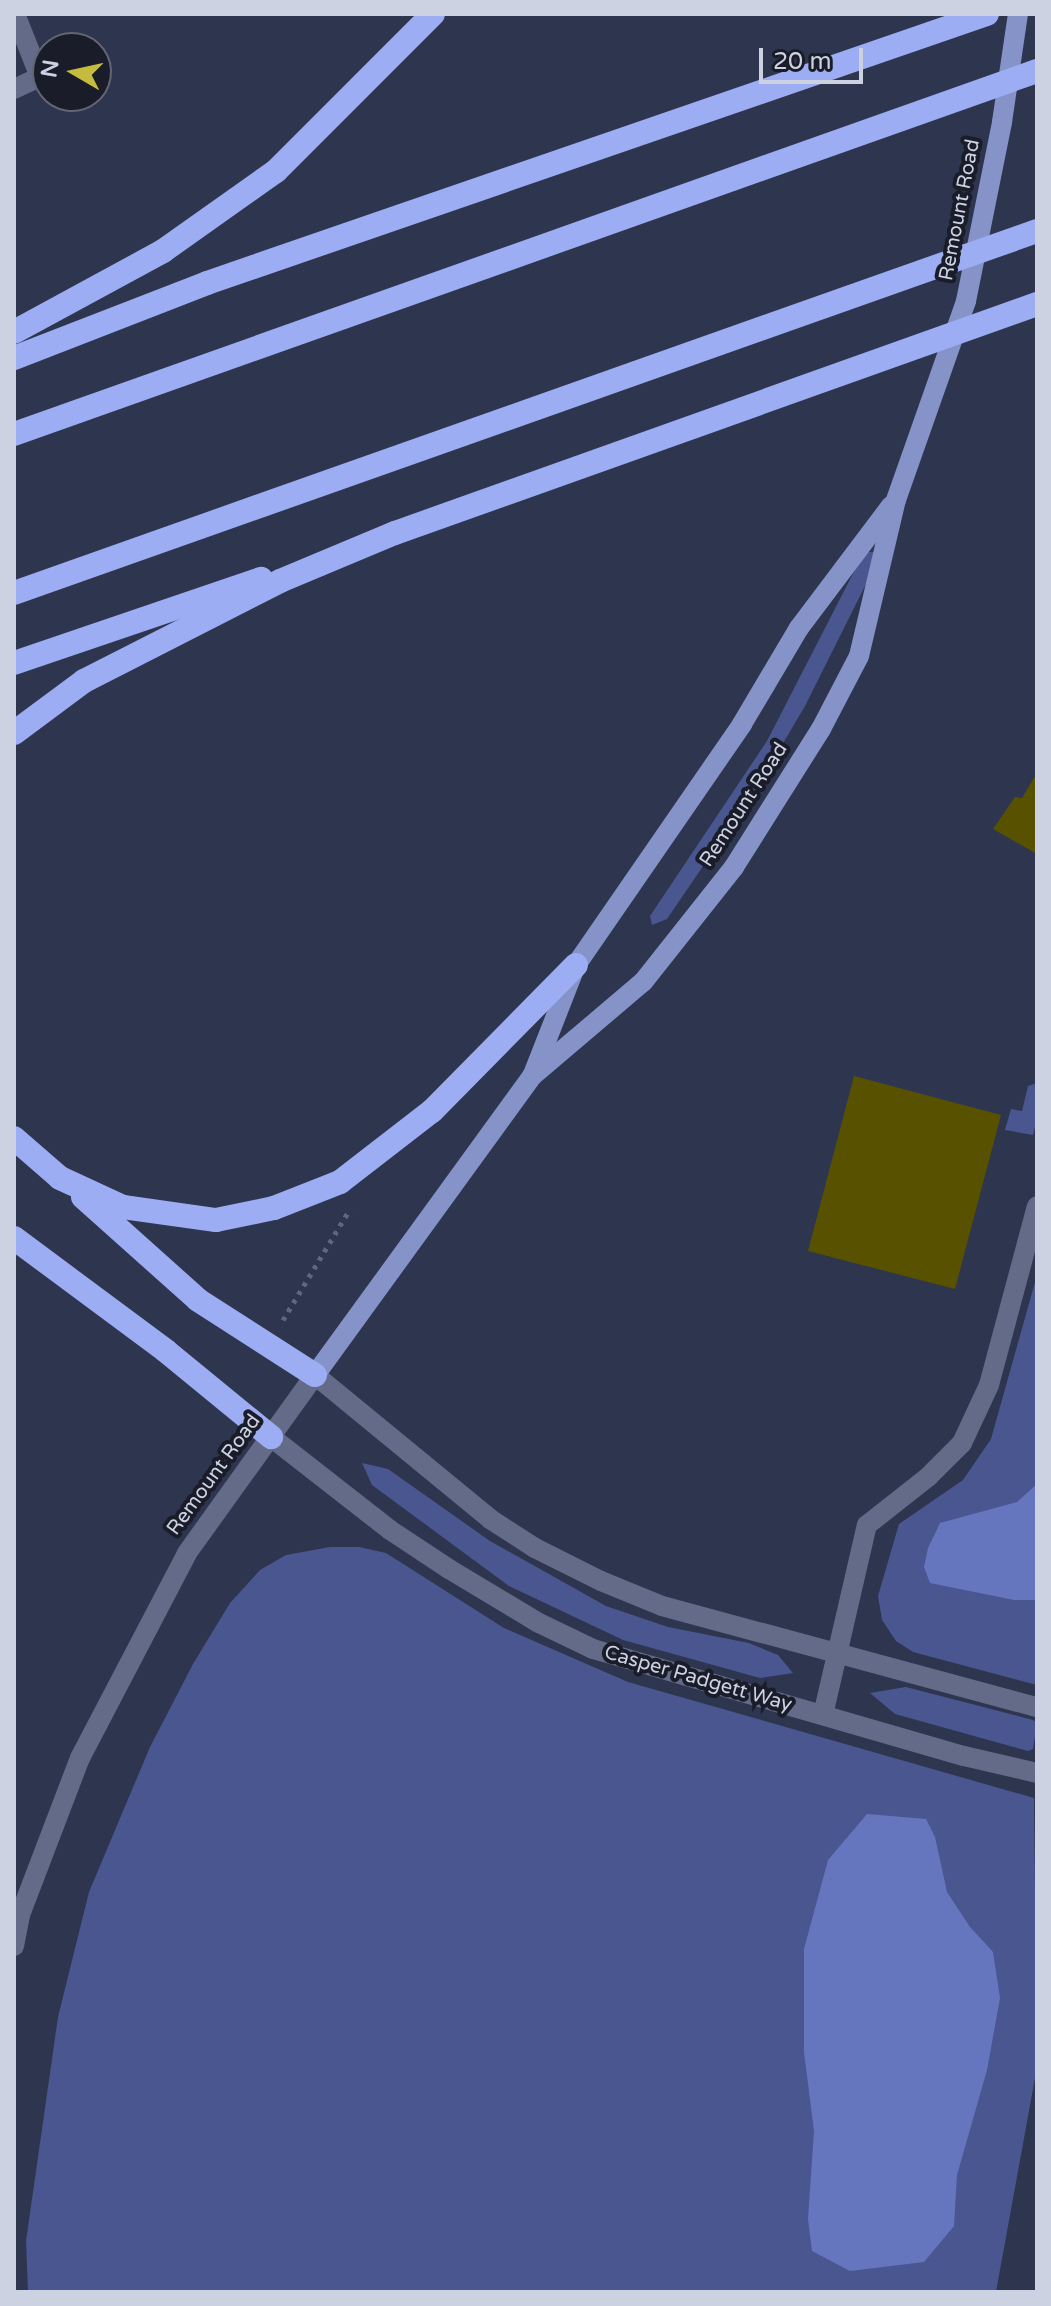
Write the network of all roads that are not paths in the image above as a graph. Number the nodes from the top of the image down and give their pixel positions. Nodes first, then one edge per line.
1 (15, 14) edge
2 (433, 14) edge
3 (987, 14) edge
4 (1018, 14) edge
5 (1037, 71) edge
6 (14, 89) edge
7 (1037, 231) edge
8 (1037, 304) edge
9 (14, 332) edge
10 (14, 358) edge
11 (14, 434) edge
12 (896, 500) junction
13 (395, 533) junction
14 (14, 593) edge
15 (14, 663) edge
16 (14, 733) edge
17 (576, 965) junction
18 (532, 1076) junction
19 (14, 1138) edge
20 (60, 1178) junction
21 (1036, 1209) edge
22 (14, 1238) edge
23 (315, 1375) junction
24 (271, 1437) junction
25 (840, 1651) junction
26 (1037, 1707) edge
27 (823, 1715) junction
28 (1037, 1773) edge
29 (14, 1946) edge

1 - 6 street
2 - 9 highway
3 - 10 highway
4 - 12 main road, Remount Road
5 - 11 highway
7 - 14 highway
8 - 13 highway
12 - 17 main road, Remount Road
12 - 18 main road, Remount Road
13 - 15 highway
13 - 16 highway
17 - 18 main road, Remount Road
17 - 20 highway
18 - 23 main road, Remount Road
19 - 20 highway
20 - 23 highway
21 - 25 street
22 - 24 highway
23 - 24 street, Remount Road
23 - 25 street
24 - 27 street, Casper Padgett Way
24 - 29 street, Remount Road
25 - 26 street
25 - 27 street
27 - 28 street, Casper Padgett Way

